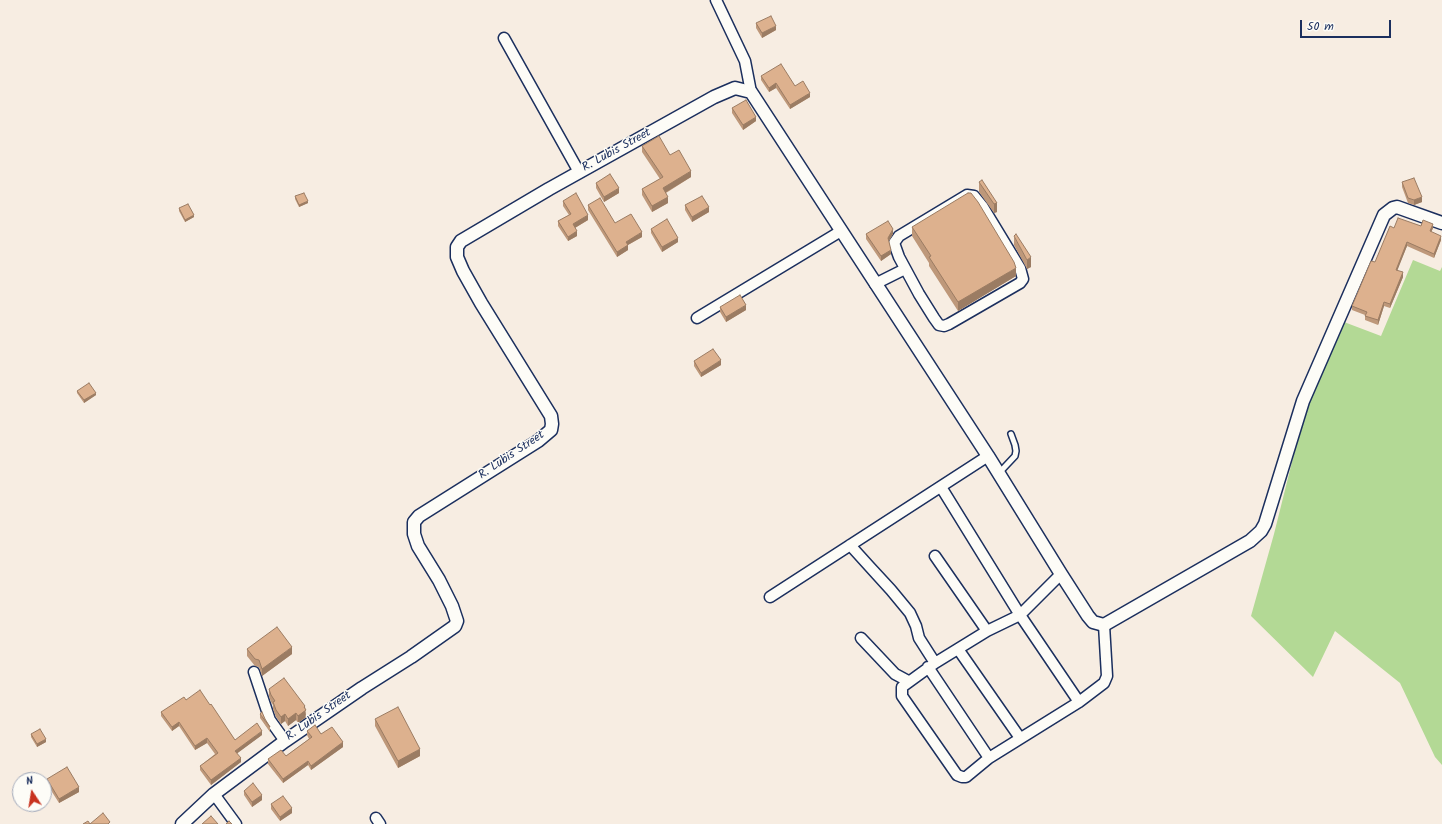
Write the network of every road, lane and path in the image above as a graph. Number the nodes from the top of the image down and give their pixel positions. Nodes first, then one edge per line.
1 (716, 0) edge
2 (504, 38) dead end
3 (751, 92) junction
4 (579, 172) junction
5 (1442, 223) edge
6 (841, 231) junction
7 (905, 269) junction
8 (875, 284) junction
9 (697, 318) dead end
10 (1010, 434) dead end
11 (988, 456) junction
12 (999, 473) junction
13 (941, 487) junction
14 (850, 544) junction
15 (935, 556) dead end
16 (1061, 574) junction
17 (770, 597) dead end
18 (1020, 615) junction
19 (1104, 625) junction
20 (987, 631) junction
21 (861, 638) dead end
22 (958, 649) junction
23 (932, 665) junction
24 (254, 672) dead end
25 (908, 681) junction
26 (1079, 702) junction
27 (1020, 738) junction
28 (285, 741) junction
29 (989, 758) junction
30 (214, 794) junction
31 (182, 824) edge
32 (236, 824) edge

1 - 3 street
2 - 4 street
3 - 4 street, R. Lubis Street
3 - 6 street
4 - 28 street, R. Lubis Street
5 - 19 street
6 - 8 street
6 - 9 street
7 - 7 street
7 - 8 street
8 - 11 street
10 - 12 lane
11 - 12 street
11 - 13 street
12 - 16 street
13 - 14 street
13 - 18 street
14 - 17 street
14 - 23 street
15 - 20 street
16 - 18 street
16 - 19 street
18 - 20 street
18 - 26 street
19 - 26 street
20 - 22 street
21 - 25 street
22 - 23 street
22 - 27 street
23 - 25 street
23 - 29 street
24 - 28 street
25 - 29 street
26 - 27 street
27 - 29 street
28 - 30 street, R. Lubis Street
30 - 31 street, R. Lubis Street
30 - 32 street

